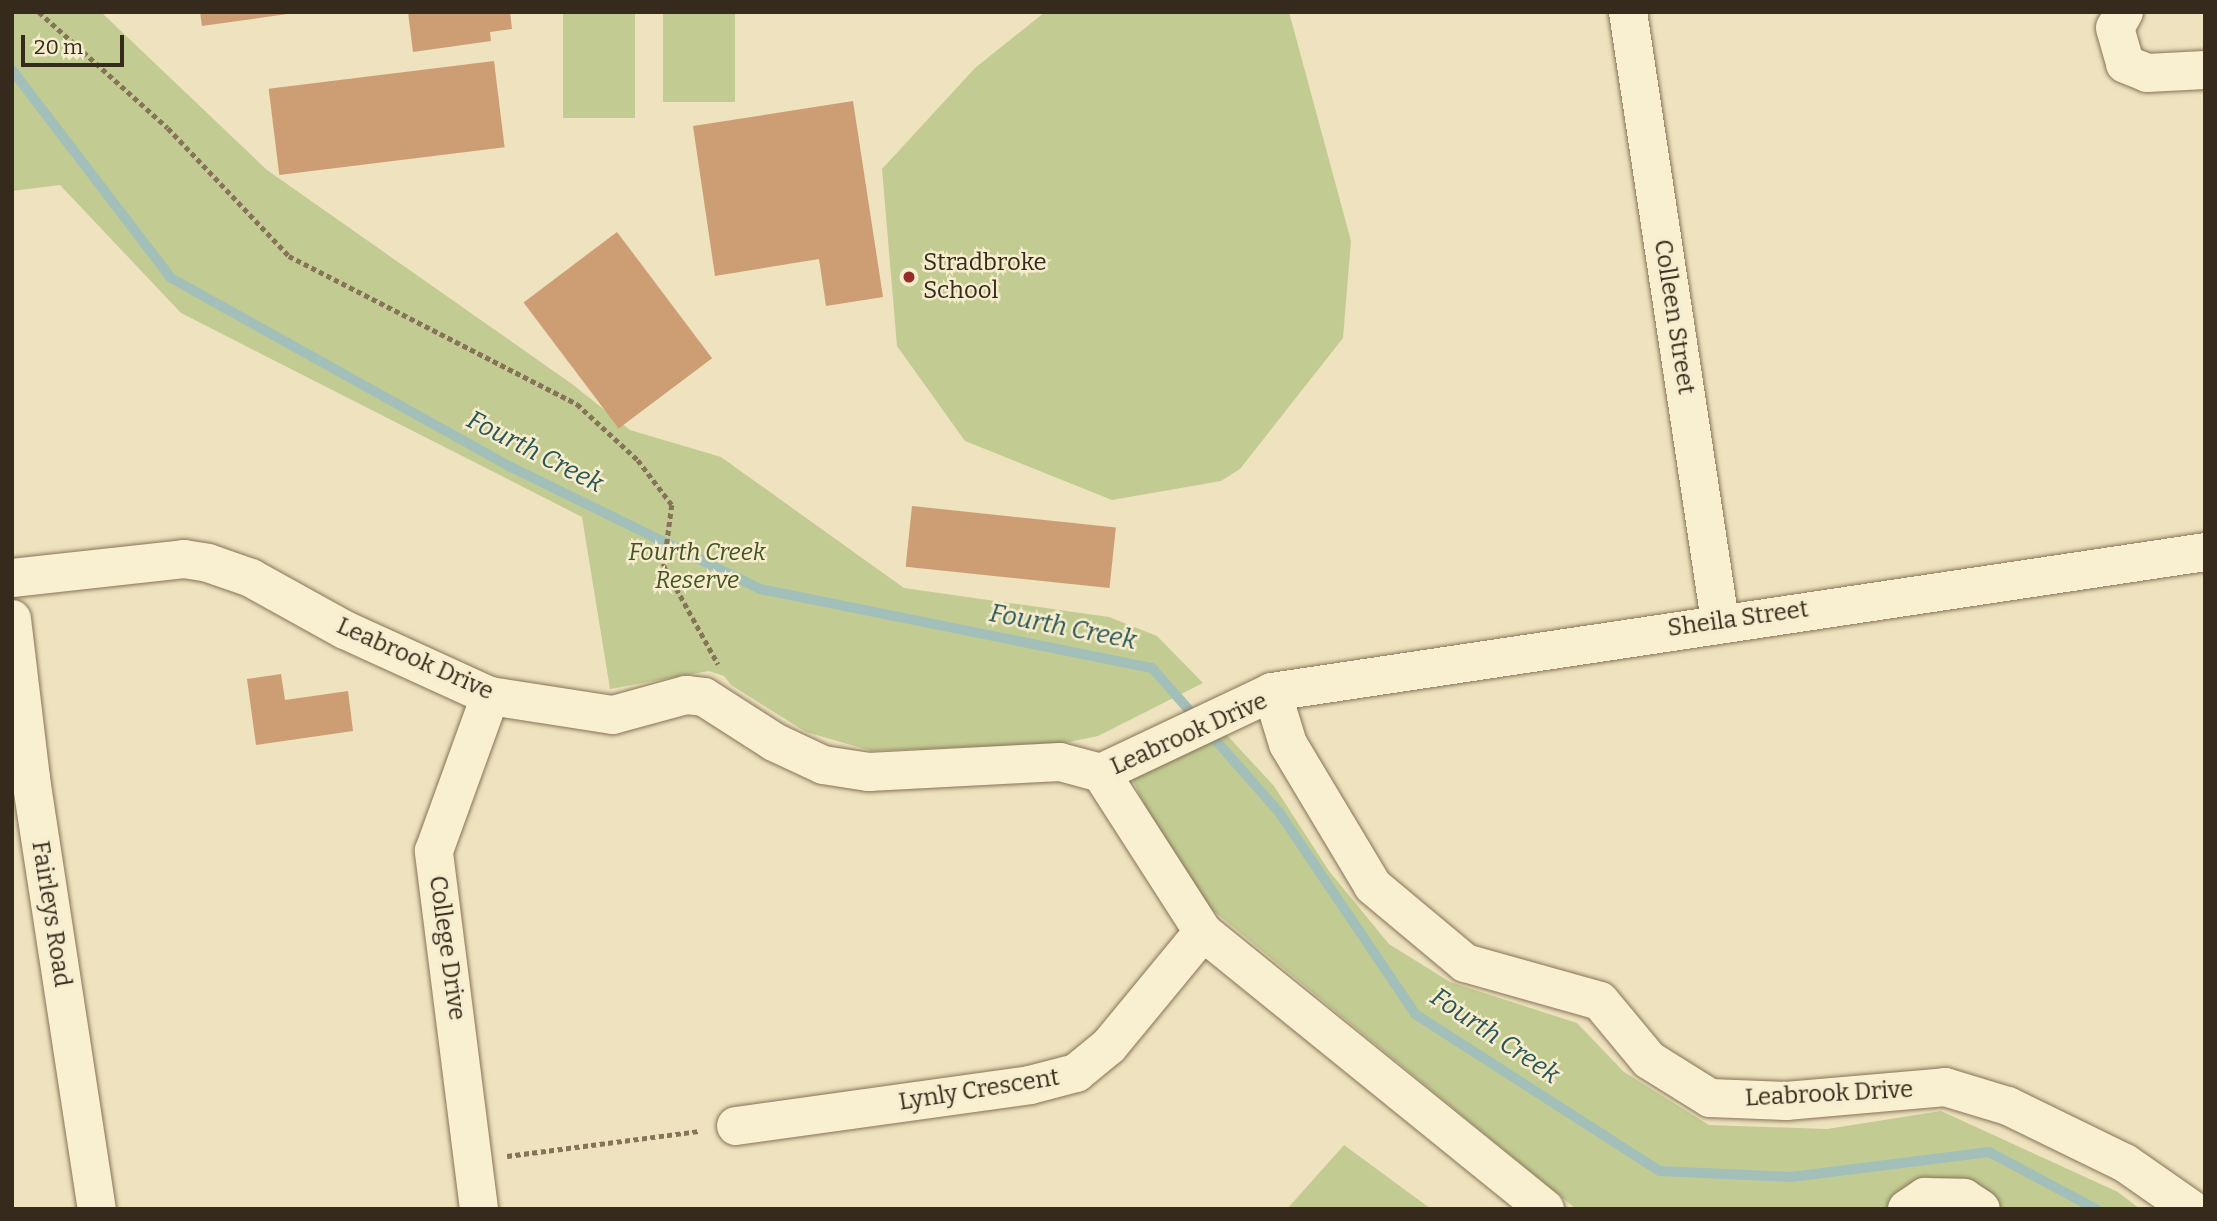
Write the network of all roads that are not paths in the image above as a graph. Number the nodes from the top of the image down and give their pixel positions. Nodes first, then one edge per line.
1 (1628, 12) edge
2 (2124, 12) edge
3 (2205, 70) edge
4 (2205, 552) edge
5 (12, 579) edge
6 (12, 619) edge
7 (1720, 621) junction
8 (1272, 692) junction
9 (490, 696) junction
10 (1101, 773) junction
11 (22, 781) edge
12 (1203, 932) junction
13 (736, 1126) road end
14 (97, 1209) edge
15 (479, 1209) edge
16 (1545, 1209) edge
17 (1907, 1209) edge
18 (1981, 1209) edge
19 (2191, 1209) edge

1 - 7 street, Colleen Street
2 - 3 street
4 - 7 street, Sheila Street
5 - 9 street, Leabrook Drive
6 - 11 street, Fairleys Road
7 - 8 street, Sheila Street
8 - 10 street, Leabrook Drive
8 - 19 street, Leabrook Drive
9 - 10 street, Leabrook Drive
9 - 15 street, College Drive
10 - 12 street, Leabrook Drive
11 - 14 street, Fairleys Road
12 - 13 street, Lynly Crescent
12 - 16 street, Leabrook Drive
17 - 18 street

